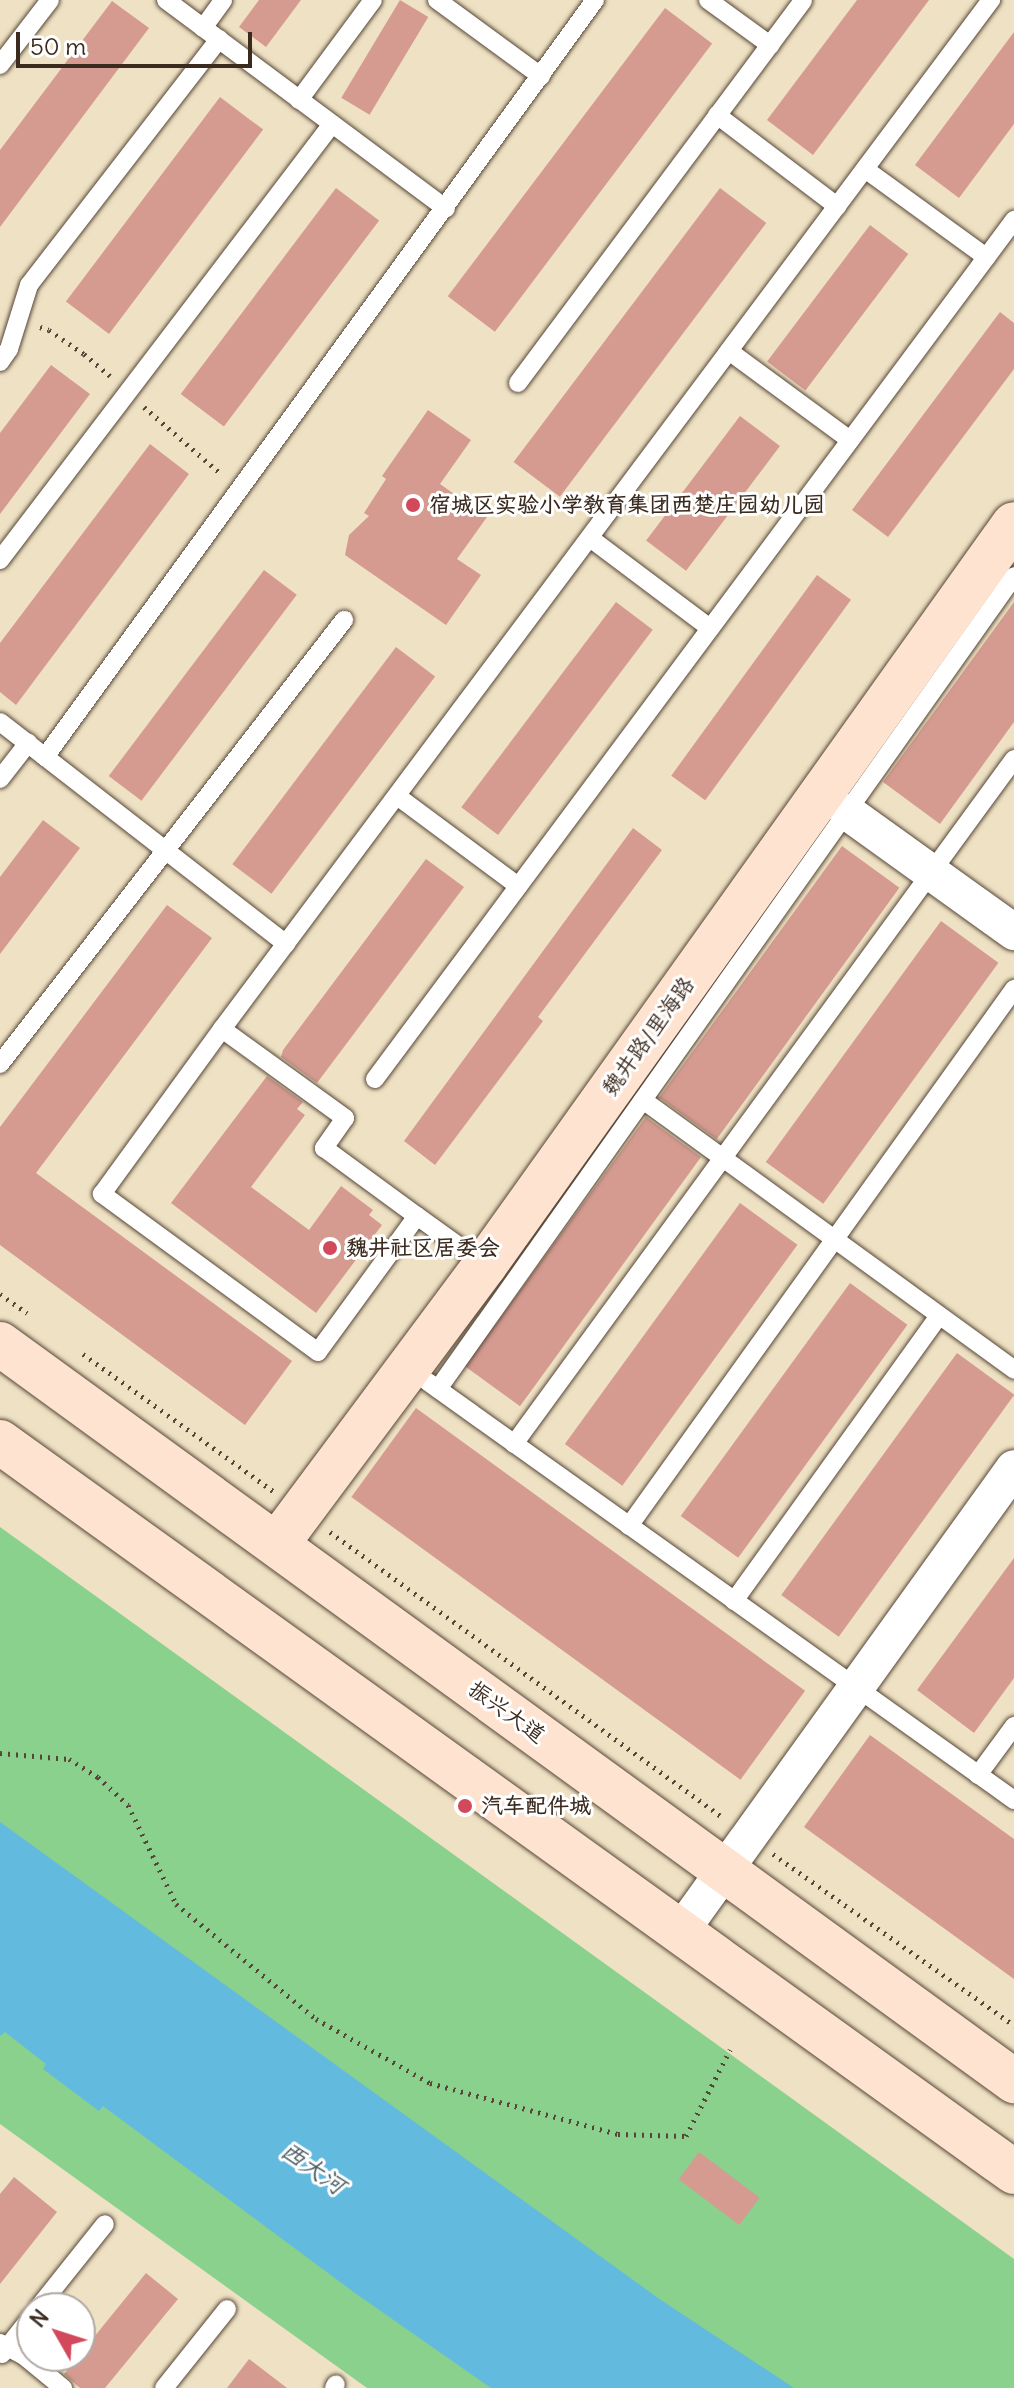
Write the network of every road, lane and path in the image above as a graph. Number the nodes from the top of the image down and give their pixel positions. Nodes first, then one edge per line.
1 (50, 0) edge
2 (166, 0) edge
3 (223, 0) edge
4 (373, 0) edge
5 (437, 0) edge
6 (595, 0) edge
7 (708, 0) edge
8 (803, 0) edge
9 (991, 0) edge
10 (203, 28) junction
11 (219, 39) junction
12 (770, 45) junction
13 (0, 65) edge
14 (541, 76) junction
15 (299, 100) junction
16 (717, 115) junction
17 (332, 124) junction
18 (865, 169) junction
19 (837, 206) junction
20 (446, 209) junction
21 (1014, 220) edge
22 (986, 257) junction
23 (729, 351) junction
24 (0, 362) edge
25 (518, 383) dead end
26 (850, 440) junction
27 (1014, 524) edge
28 (590, 538) junction
29 (0, 560) edge
30 (1014, 576) edge
31 (344, 620) dead end
32 (710, 628) junction
33 (0, 722) edge
34 (28, 743) junction
35 (45, 757) junction
36 (1014, 759) edge
37 (0, 779) edge
38 (397, 796) junction
39 (847, 812) junction
40 (165, 851) junction
41 (932, 872) junction
42 (518, 886) junction
43 (1014, 932) edge
44 (286, 944) junction
45 (1014, 989) edge
46 (222, 1029) junction
47 (0, 1064) edge
48 (375, 1079) dead end
49 (643, 1100) junction
50 (723, 1158) junction
51 (417, 1216) junction
52 (835, 1239) junction
53 (485, 1265) junction
54 (0, 1294) edge
55 (939, 1316) junction
56 (39, 1322) dead end
57 (0, 1344) edge
58 (78, 1350) dead end
59 (1014, 1370) edge
60 (424, 1379) junction
61 (0, 1442) edge
62 (514, 1444) junction
63 (1014, 1468) edge
64 (629, 1526) junction
65 (289, 1528) junction
66 (734, 1601) junction
67 (856, 1688) junction
68 (1014, 1726) edge
69 (2, 1754) edge
70 (978, 1775) junction
71 (1014, 1800) edge
72 (737, 1854) junction
73 (681, 1931) junction
74 (1014, 2025) edge
75 (730, 2050) dead end
76 (1014, 2081) edge
77 (1014, 2172) edge
78 (105, 2224) dead end
79 (51, 2292) edge
80 (227, 2309) dead end
81 (16, 2333) edge
82 (2, 2348) edge
83 (63, 2388) edge
84 (164, 2388) edge

1 - 13 lane
2 - 10 lane
3 - 10 lane
4 - 15 lane
5 - 14 lane
6 - 14 lane
7 - 12 lane
8 - 12 lane
9 - 18 lane
10 - 11 lane
11 - 15 lane
11 - 24 lane
12 - 16 lane
14 - 20 lane
15 - 17 lane
16 - 19 lane
16 - 25 lane
17 - 20 lane
17 - 29 lane
18 - 19 lane
18 - 22 lane
19 - 23 lane
20 - 35 lane
21 - 22 lane
22 - 26 lane
23 - 26 lane
23 - 28 lane
26 - 32 lane
27 - 53 main road, 魏井路/里海路
28 - 32 lane
28 - 38 lane
30 - 39 lane
31 - 40 lane
32 - 42 lane
33 - 34 lane
34 - 35 lane
34 - 37 lane
35 - 40 lane
36 - 41 lane
38 - 42 lane
38 - 44 lane
39 - 41 street
39 - 49 lane
40 - 44 lane
40 - 47 lane
41 - 43 street
41 - 50 lane
42 - 48 lane
44 - 46 lane
45 - 52 lane
46 - 51 lane
46 - 51 lane
49 - 50 lane
49 - 60 lane
50 - 52 lane
50 - 62 lane
51 - 53 lane
52 - 55 lane
52 - 64 lane
53 - 60 main road, 魏井路/里海路
54 - 56 path
55 - 59 lane
55 - 66 lane
57 - 65 main road, 振兴大道
58 - 65 path
60 - 62 lane
60 - 65 main road, 魏井路/里海路
61 - 73 main road
62 - 64 lane
63 - 67 street
64 - 66 lane
65 - 72 main road, 振兴大道
65 - 72 path
66 - 67 lane
67 - 70 lane
67 - 72 street
68 - 70 lane
69 - 75 path
70 - 71 lane
72 - 73 street
72 - 74 path
72 - 76 main road, 振兴大道
73 - 77 main road
78 - 79 lane
80 - 84 lane
81 - 82 lane
82 - 83 lane

